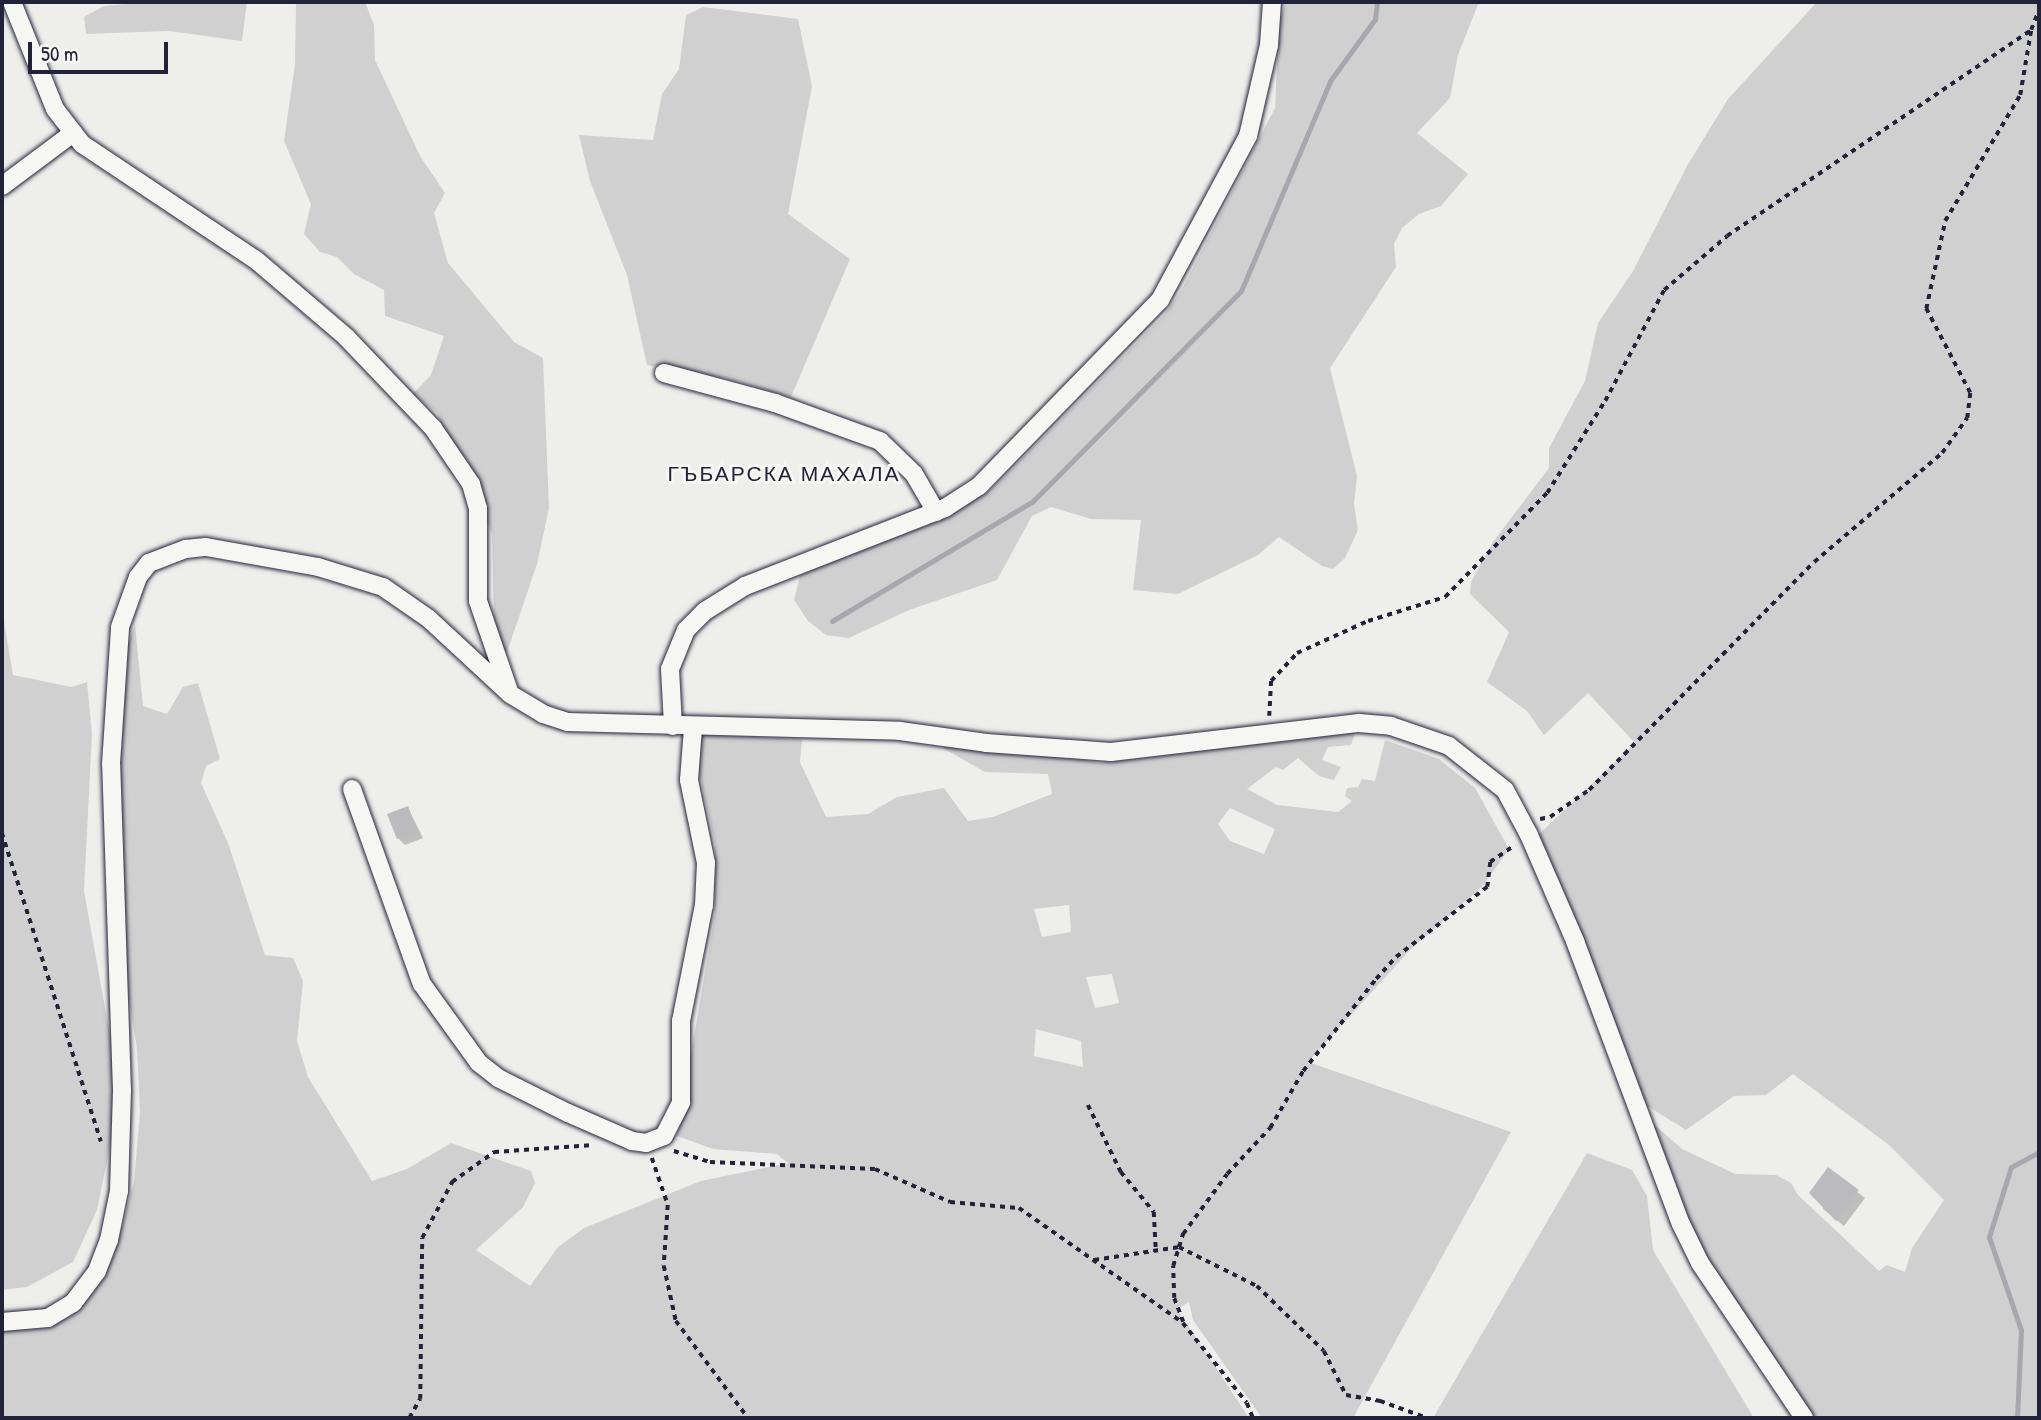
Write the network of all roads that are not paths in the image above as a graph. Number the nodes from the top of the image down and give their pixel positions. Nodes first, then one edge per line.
1 (12, 2) edge
2 (1272, 2) edge
3 (74, 134) junction
4 (2, 186) edge
5 (664, 373) dead end
6 (936, 512) junction
7 (510, 694) junction
8 (673, 726) junction
9 (693, 728) junction
10 (352, 789) dead end
11 (2, 1322) edge
12 (1804, 1418) edge

1 - 3 street
2 - 6 street
3 - 4 street
3 - 7 street
5 - 6 street
6 - 8 street
7 - 8 street
7 - 11 street
8 - 9 street
9 - 10 street
9 - 12 street

